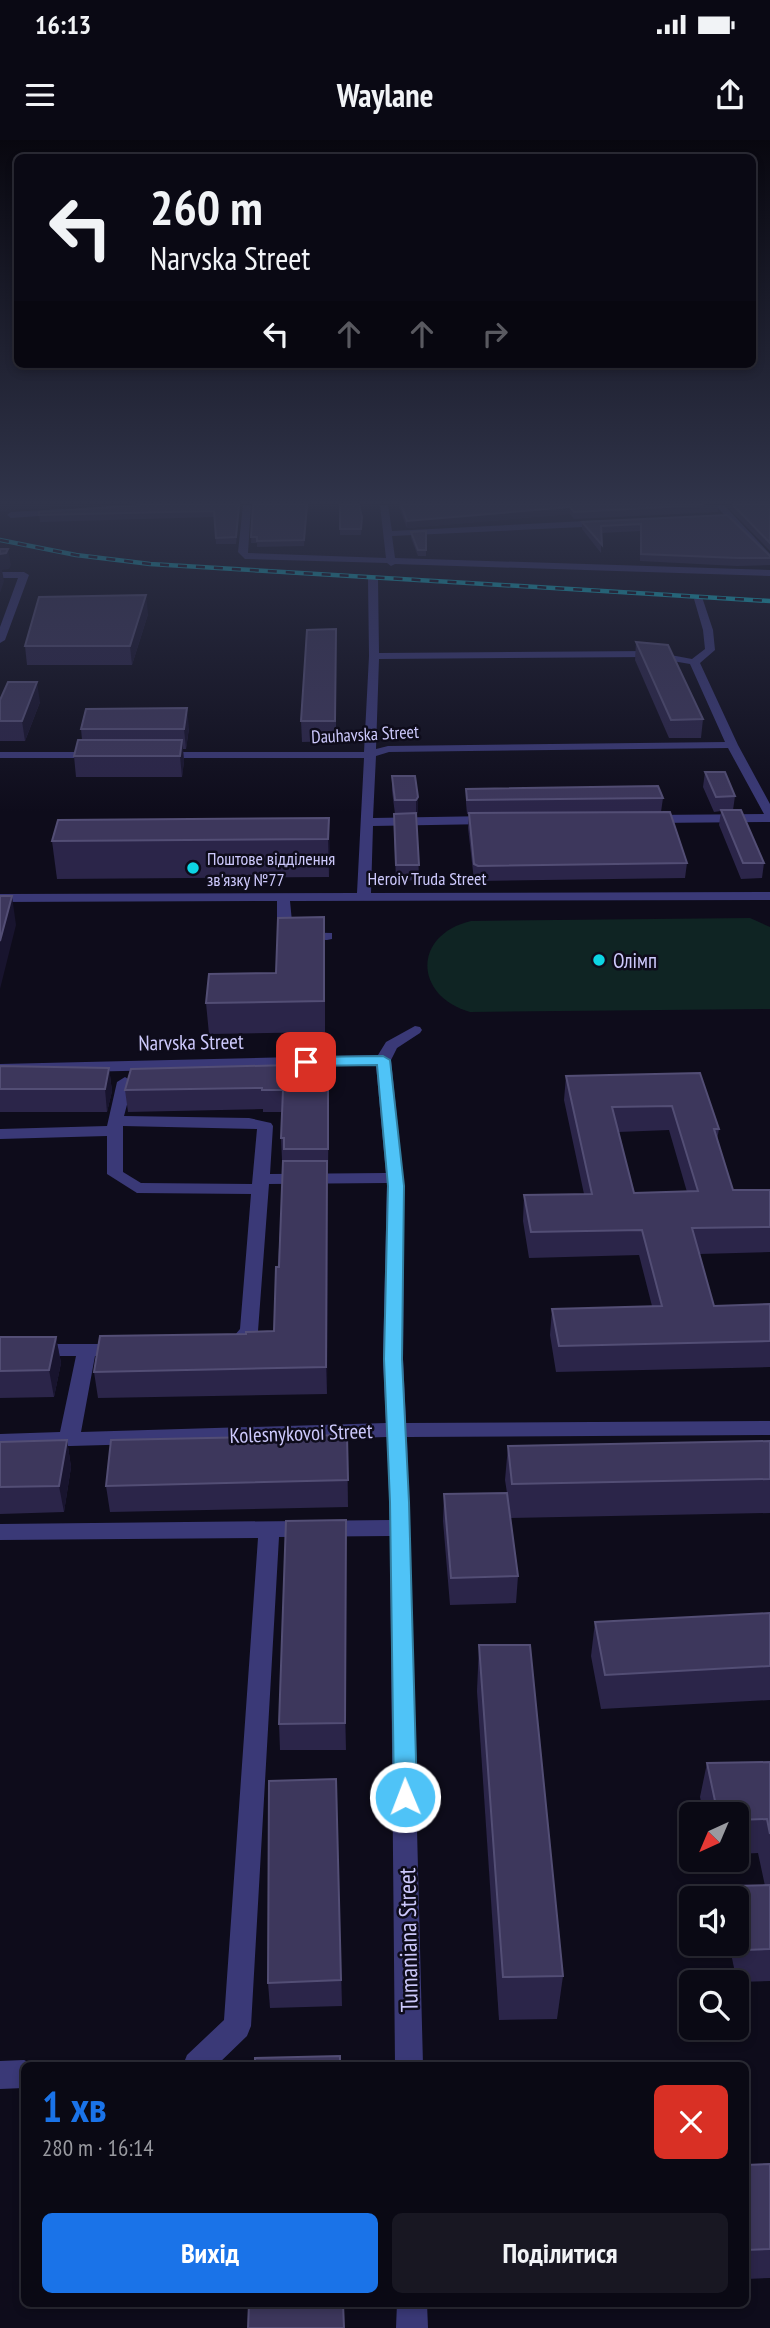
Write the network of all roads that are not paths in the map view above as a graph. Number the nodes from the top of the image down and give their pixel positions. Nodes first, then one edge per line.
1 (12, 607) edge
2 (373, 607) edge
3 (701, 607) edge
4 (0, 640) edge
5 (374, 656) junction
6 (694, 663) junction
7 (732, 746) junction
8 (0, 755) edge
9 (109, 755) edge
10 (150, 755) edge
11 (368, 755) junction
12 (770, 816) edge
13 (631, 819) edge
14 (505, 820) edge
15 (366, 822) junction
16 (364, 895) junction
17 (770, 895) edge
18 (283, 896) junction
19 (0, 898) edge
20 (327, 936) edge
21 (415, 1030) dead end
22 (383, 1060) junction
23 (0, 1069) edge
24 (125, 1082) edge
25 (115, 1126) junction
26 (0, 1134) edge
27 (395, 1178) junction
28 (260, 1184) junction
29 (211, 1343) edge
30 (142, 1347) edge
31 (0, 1350) edge
32 (87, 1350) junction
33 (770, 1428) edge
34 (396, 1430) junction
35 (69, 1439) junction
36 (0, 1441) edge
37 (400, 1528) junction
38 (269, 1529) junction
39 (0, 1532) edge
40 (200, 2062) edge
41 (409, 2062) edge
42 (21, 2074) edge
43 (0, 2075) edge
44 (412, 2307) edge
45 (412, 2328) edge

1 - 4 street
2 - 5 street
3 - 6 street
5 - 6 street
5 - 11 street
6 - 7 street
7 - 11 street, Dauhavska Street
7 - 12 street
8 - 9 street
10 - 11 street, Dauhavska Street
11 - 15 street
12 - 13 street
14 - 15 street
15 - 16 street
16 - 17 street, Heroiv Truda Street
16 - 18 street, Heroiv Truda Street
18 - 19 street, Heroiv Truda Street
18 - 20 street
21 - 22 street
22 - 23 street, Narvska Street
22 - 27 street, Tumaniana Street
24 - 25 street
25 - 26 street
25 - 28 street
25 - 28 street
27 - 28 street
27 - 34 street, Tumaniana Street
28 - 29 street
30 - 32 street
31 - 32 street
32 - 35 street
33 - 34 street, Kolesnykovoi Street
34 - 35 street, Kolesnykovoi Street
34 - 37 street, Tumaniana Street
35 - 36 street, Kolesnykovoi Street
37 - 38 street
37 - 41 street, Tumaniana Street
38 - 39 street
38 - 40 street
42 - 43 street
44 - 45 street

